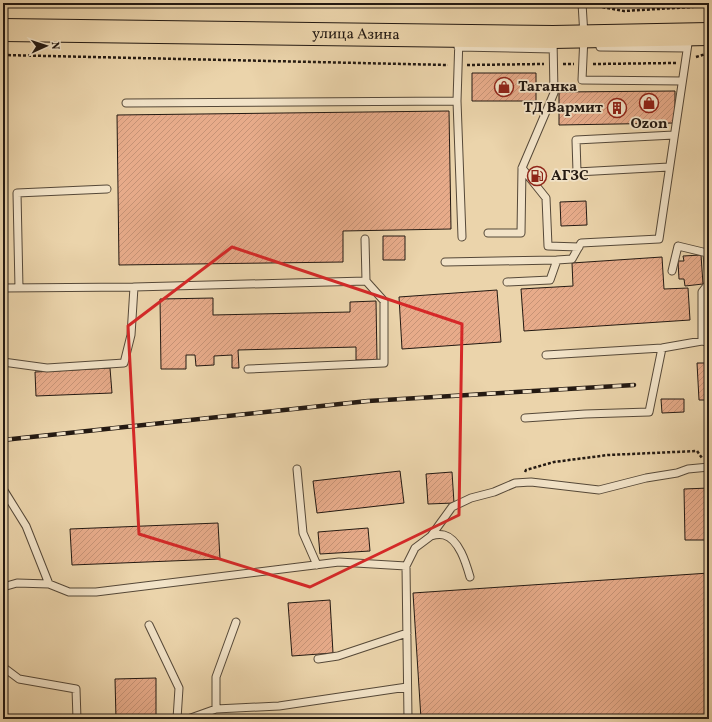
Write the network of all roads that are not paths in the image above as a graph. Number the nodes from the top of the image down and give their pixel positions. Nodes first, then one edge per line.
1 (582, 3) edge
2 (3, 30) edge
3 (695, 39) edge
4 (458, 41) junction
5 (584, 41) junction
6 (553, 43) junction
7 (682, 82) junction
8 (457, 101) junction
9 (126, 103) dead end
10 (674, 135) junction
11 (670, 167) junction
12 (522, 168) junction
13 (107, 189) dead end
14 (488, 233) dead end
15 (462, 237) dead end
16 (365, 239) dead end
17 (579, 247) junction
18 (557, 260) junction
19 (445, 262) dead end
20 (672, 271) dead end
21 (366, 281) junction
22 (507, 282) dead end
23 (709, 282) edge
24 (134, 287) junction
25 (3, 288) edge
26 (19, 288) junction
27 (706, 342) edge
28 (662, 348) junction
29 (546, 355) dead end
30 (3, 362) edge
31 (248, 369) dead end
32 (525, 418) dead end
33 (707, 464) edge
34 (297, 469) dead end
35 (3, 489) edge
36 (431, 536) junction
37 (317, 565) junction
38 (406, 566) junction
39 (470, 577) dead end
40 (49, 584) junction
41 (3, 587) edge
42 (236, 622) dead end
43 (148, 625) dead end
44 (406, 633) junction
45 (318, 659) dead end
46 (3, 667) edge
47 (408, 687) junction
48 (216, 709) junction
49 (77, 719) edge
50 (177, 719) edge
51 (188, 719) edge
52 (408, 719) edge

1 - 5 lane
2 - 4 main road, улица Азина
3 - 5 main road, улица Азина
3 - 7 lane
4 - 6 main road, улица Азина
4 - 8 lane
5 - 6 main road, улица Азина
5 - 7 lane
6 - 12 lane
7 - 10 lane
8 - 9 lane
8 - 15 lane
10 - 11 lane
10 - 11 lane
11 - 17 lane
12 - 14 lane
12 - 17 lane
13 - 26 lane
16 - 21 lane
17 - 18 lane
18 - 19 lane
18 - 22 lane
20 - 23 lane
21 - 24 lane
21 - 31 lane
23 - 27 lane
24 - 26 lane
24 - 30 lane
25 - 26 lane
27 - 28 lane
28 - 29 lane
28 - 32 lane
33 - 36 lane
34 - 37 lane
35 - 40 lane
36 - 38 lane
36 - 39 lane
37 - 38 lane
37 - 40 lane
38 - 44 lane
40 - 41 lane
42 - 48 lane
43 - 50 lane
44 - 45 lane
44 - 47 lane
46 - 49 lane
47 - 48 lane
47 - 52 lane
48 - 51 lane

